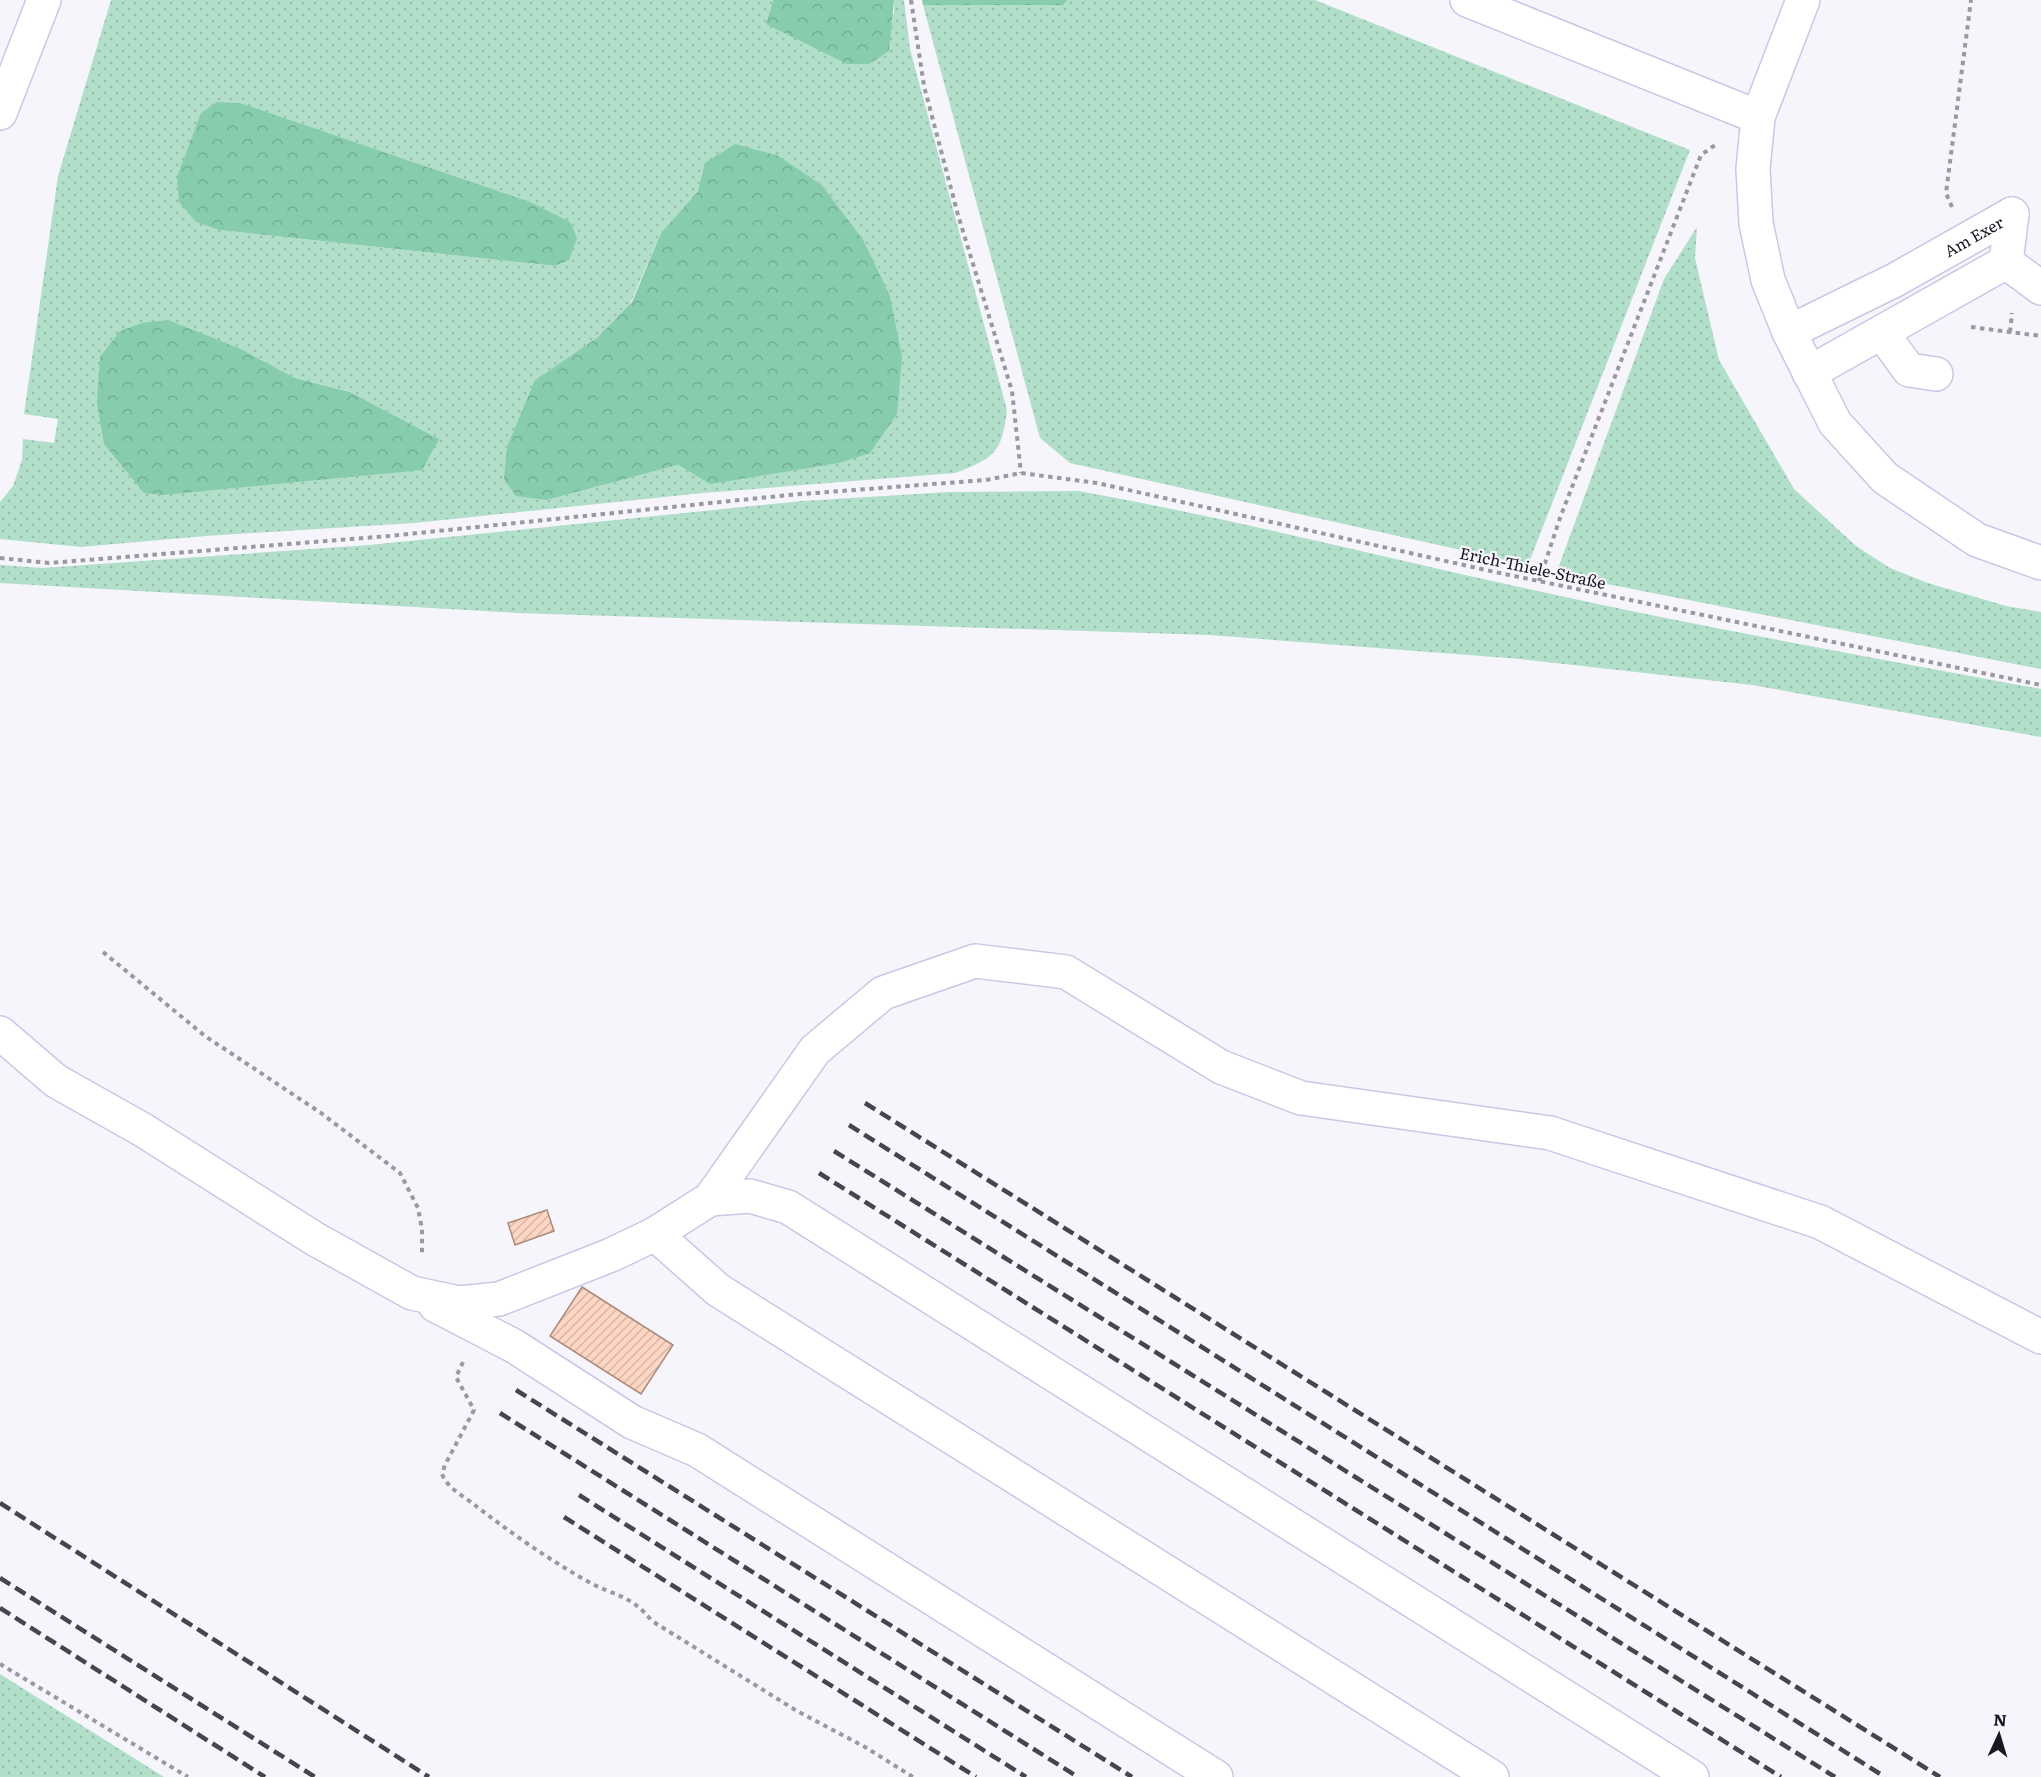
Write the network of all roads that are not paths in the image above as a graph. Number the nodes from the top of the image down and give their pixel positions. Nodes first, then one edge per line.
1 (44, 0) edge
2 (1467, 0) edge
3 (1803, 0) edge
4 (0, 113) edge
5 (1758, 117) junction
6 (2006, 262) junction
7 (2041, 288) edge
8 (1789, 332) junction
9 (1882, 333) junction
10 (1809, 373) junction
11 (1936, 374) dead end
12 (2041, 564) edge
13 (0, 1033) edge
14 (710, 1199) junction
15 (655, 1234) junction
16 (412, 1293) junction
17 (2041, 1336) edge
18 (1216, 1777) edge
19 (1492, 1777) edge
20 (1692, 1777) edge

1 - 4 street
2 - 5 street
3 - 5 street
5 - 8 street
6 - 7 street
6 - 8 street, Am Exer
6 - 9 street
8 - 10 street
9 - 10 street
9 - 11 street
10 - 12 street
13 - 16 street
14 - 15 street
14 - 17 street
14 - 20 street
15 - 16 street
15 - 19 street
16 - 18 street

